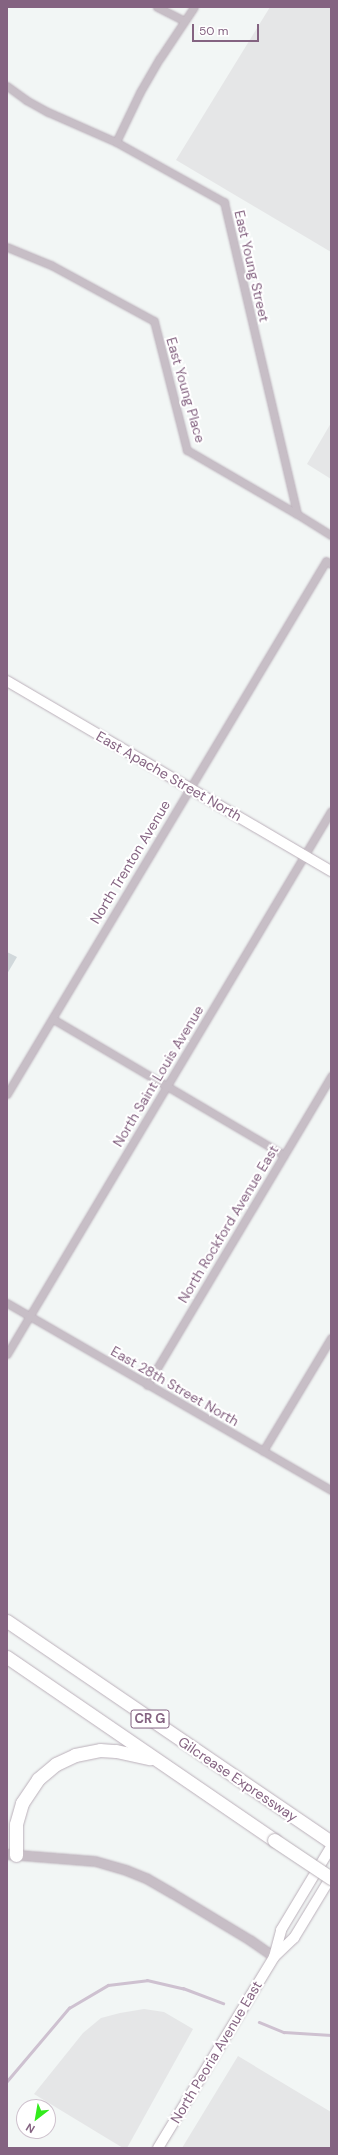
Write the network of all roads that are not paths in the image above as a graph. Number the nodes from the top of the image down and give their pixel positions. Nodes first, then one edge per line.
1 (157, 7) edge
2 (194, 7) edge
3 (184, 21) junction
4 (7, 86) edge
5 (116, 142) junction
6 (7, 247) edge
7 (297, 514) junction
8 (331, 535) edge
9 (329, 563) edge
10 (7, 681) edge
11 (189, 788) junction
12 (331, 811) edge
13 (304, 855) junction
14 (331, 871) edge
15 (53, 1019) junction
16 (331, 1076) edge
17 (167, 1085) junction
18 (7, 1094) edge
19 (284, 1155) junction
20 (7, 1303) edge
21 (30, 1317) junction
22 (331, 1338) edge
23 (7, 1354) edge
24 (147, 1384) junction
25 (263, 1451) junction
26 (331, 1490) edge
27 (7, 1621) edge
28 (7, 1657) edge
29 (156, 1759) junction
30 (331, 1842) edge
31 (331, 1847) edge
32 (11, 1855) edge
33 (331, 1878) edge
34 (274, 1957) junction
35 (158, 2148) edge

1 - 3 street
2 - 3 street
3 - 5 street
4 - 5 street, East Young Street
5 - 7 street, East Young Street
6 - 7 street, East Young Place
7 - 8 street
9 - 11 street, North Trenton Avenue
10 - 11 main road, East Apache Street North
11 - 13 main road, East Apache Street North
11 - 15 street, North Trenton Avenue
12 - 13 street, North Saint Louis Avenue
13 - 14 main road, East Apache Street North
13 - 17 street, North Saint Louis Avenue
15 - 17 street
15 - 18 street, North Trenton Avenue
16 - 19 street, North Rockford Avenue East
17 - 19 street
17 - 21 street, North Saint Louis Avenue
19 - 24 street, North Rockford Avenue East
20 - 21 street, East 28th Street North
21 - 23 street, North Saint Louis Avenue
21 - 24 street, East 28th Street North
22 - 25 street
24 - 25 street, East 28th Street North
25 - 26 street, East 28th Street North
27 - 30 highway, Gilcrease Expressway / CR G
28 - 29 highway, Gilcrease Expressway / CR G
29 - 32 highway
29 - 33 highway, Gilcrease Expressway / CR G, bridge
31 - 34 main road, North Peoria Avenue East
32 - 34 street
33 - 34 main road, North Peoria Avenue East
34 - 35 main road, North Peoria Avenue East

